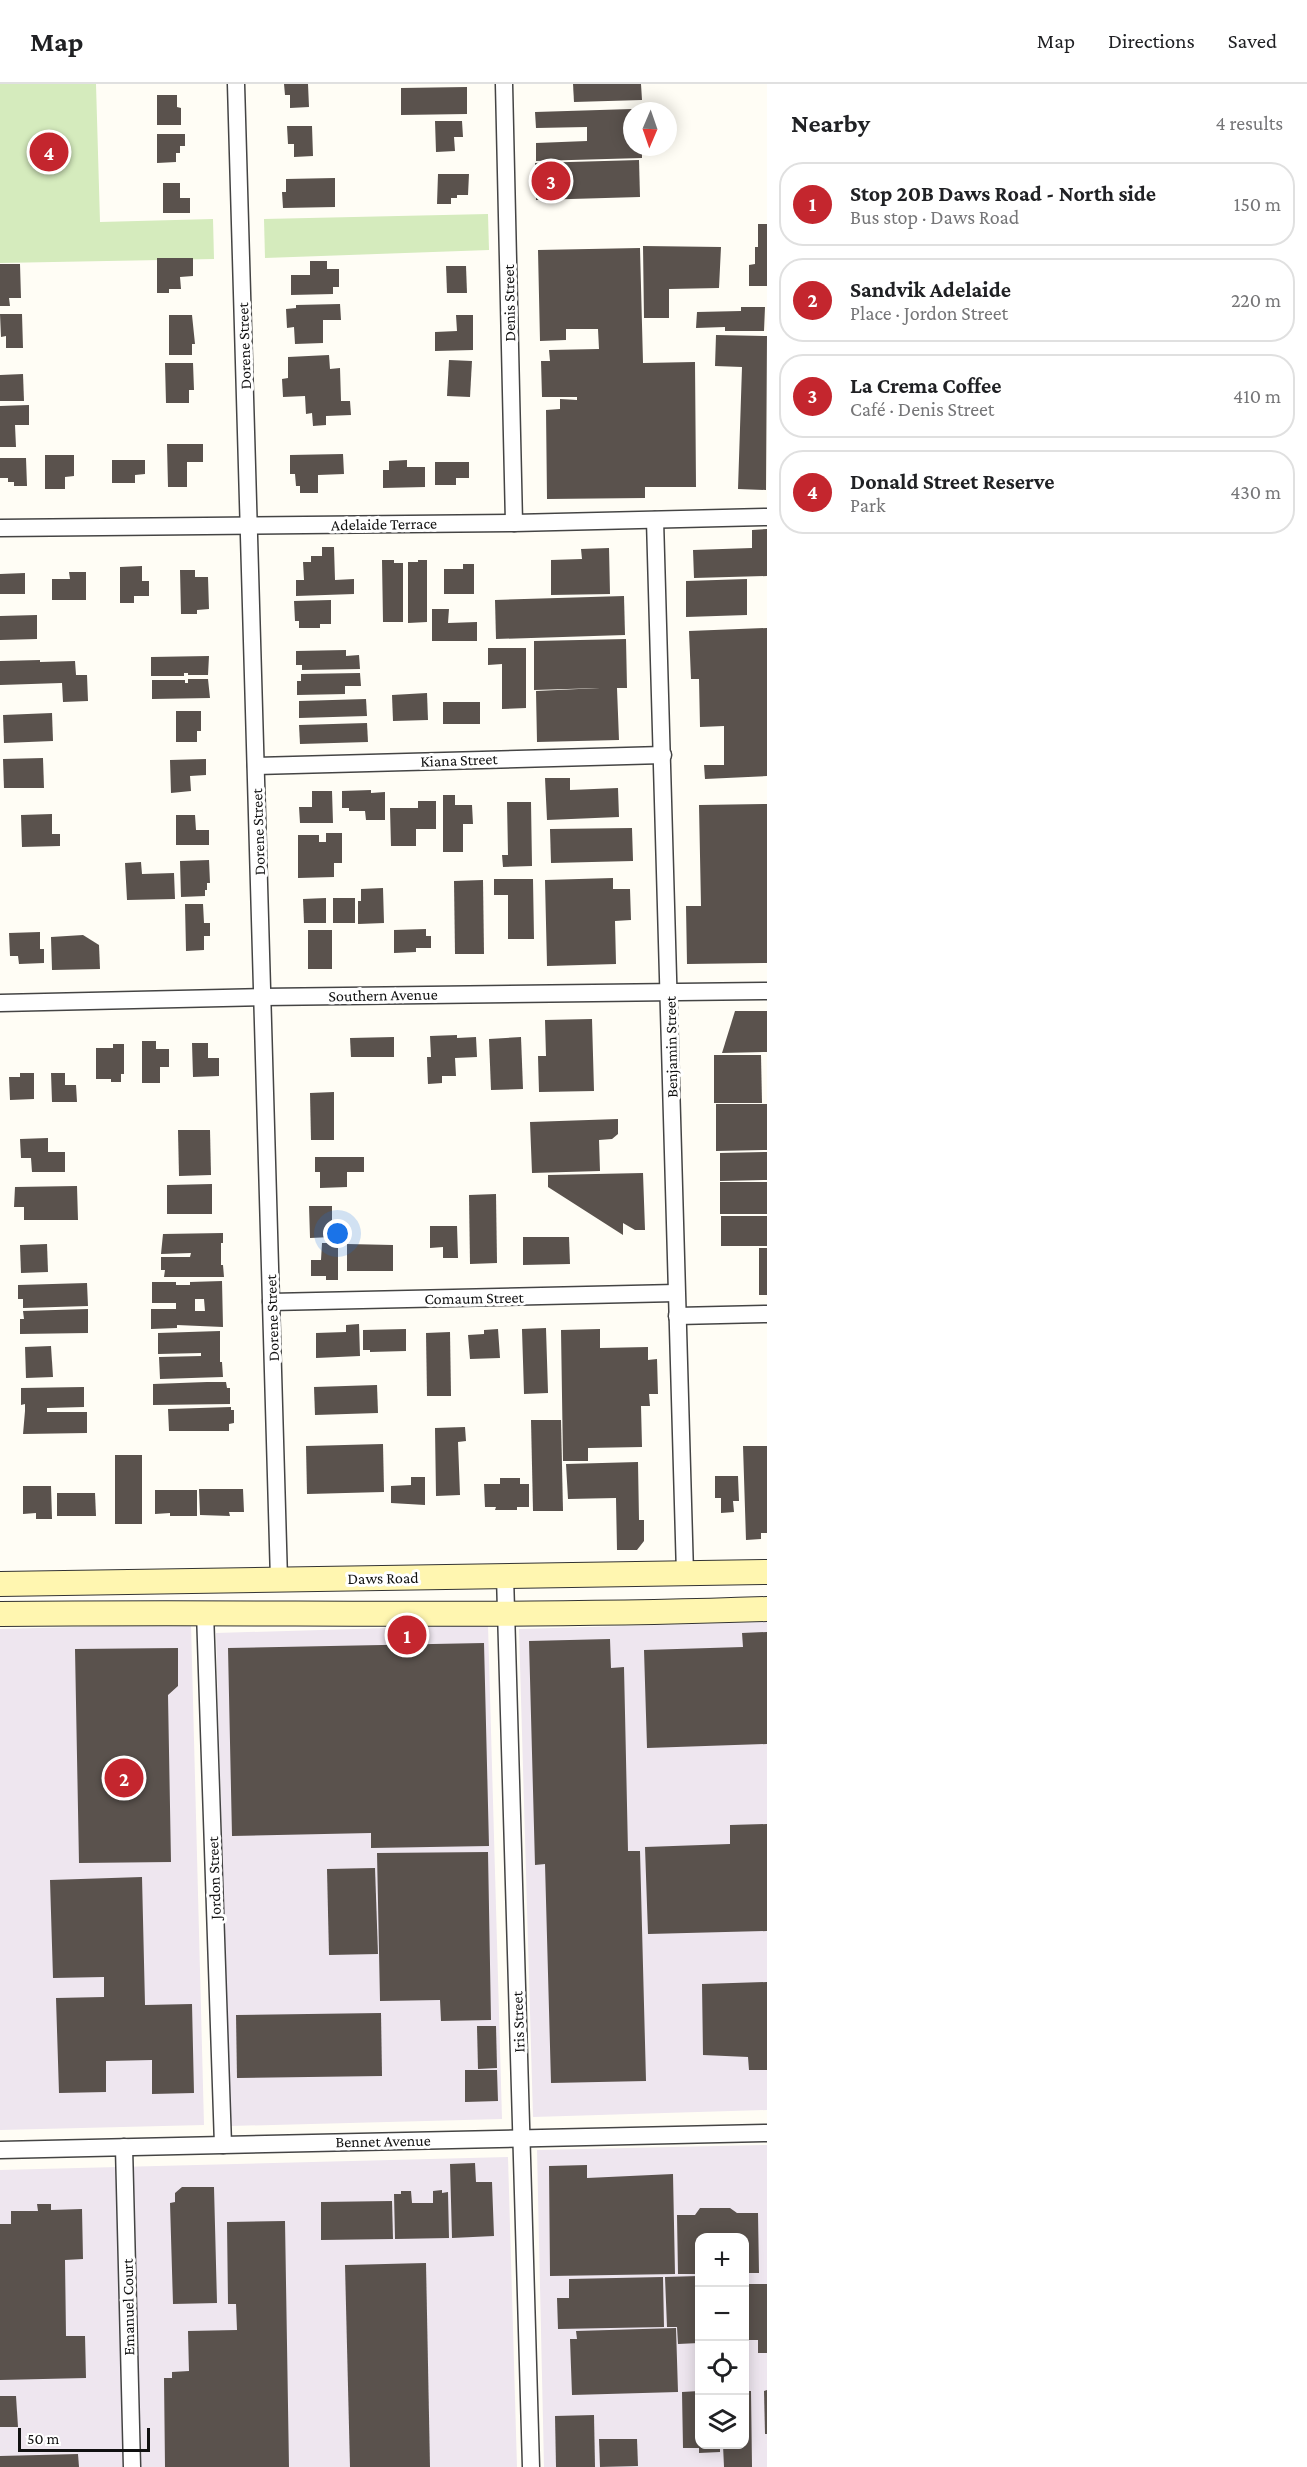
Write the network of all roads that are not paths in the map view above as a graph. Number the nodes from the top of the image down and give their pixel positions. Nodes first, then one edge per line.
1 (236, 84) edge
2 (504, 84) edge
3 (767, 518) edge
4 (655, 520) junction
5 (514, 523) junction
6 (249, 526) junction
7 (0, 528) edge
8 (663, 754) junction
9 (256, 766) junction
10 (767, 991) edge
11 (669, 992) junction
12 (262, 997) junction
13 (0, 1003) edge
14 (676, 1293) junction
15 (271, 1302) junction
16 (767, 1314) edge
17 (677, 1316) junction
18 (767, 1572) edge
19 (685, 1574) junction
20 (505, 1576) junction
21 (279, 1580) junction
22 (0, 1584) edge
23 (767, 1609) edge
24 (205, 1612) junction
25 (0, 1614) edge
26 (506, 1614) junction
27 (767, 2133) edge
28 (522, 2138) junction
29 (224, 2145) junction
30 (124, 2147) junction
31 (0, 2150) edge
32 (132, 2467) edge
33 (531, 2467) edge

1 - 6 street, Dorene Street
2 - 5 street, Denis Street
3 - 4 street, Adelaide Terrace
4 - 5 street, Adelaide Terrace
4 - 8 street, Benjamin Street
5 - 6 street, Adelaide Terrace
6 - 7 street, Adelaide Terrace
6 - 9 street, Dorene Street
8 - 9 street, Kiana Street
8 - 11 street, Benjamin Street
9 - 12 street, Dorene Street
10 - 11 street, Southern Avenue
11 - 12 street, Southern Avenue
11 - 14 street, Benjamin Street
12 - 13 street, Southern Avenue
12 - 15 street, Dorene Street
14 - 15 street, Comaum Street
14 - 17 street, Benjamin Street
15 - 21 street, Dorene Street
16 - 17 street
17 - 19 street, Benjamin Street
18 - 19 main road, Daws Road
19 - 20 main road, Daws Road
20 - 21 main road, Daws Road
20 - 26 street, Iris Street
21 - 22 main road, Daws Road
23 - 26 main road, Daws Road
24 - 25 main road, Daws Road
24 - 26 main road, Daws Road
24 - 29 street, Jordon Street
26 - 28 street, Iris Street
27 - 28 street, Bennet Avenue
28 - 29 street, Bennet Avenue
28 - 33 street, Iris Street
29 - 30 street, Bennet Avenue
30 - 31 street, Bennet Avenue
30 - 32 street, Emanuel Court

